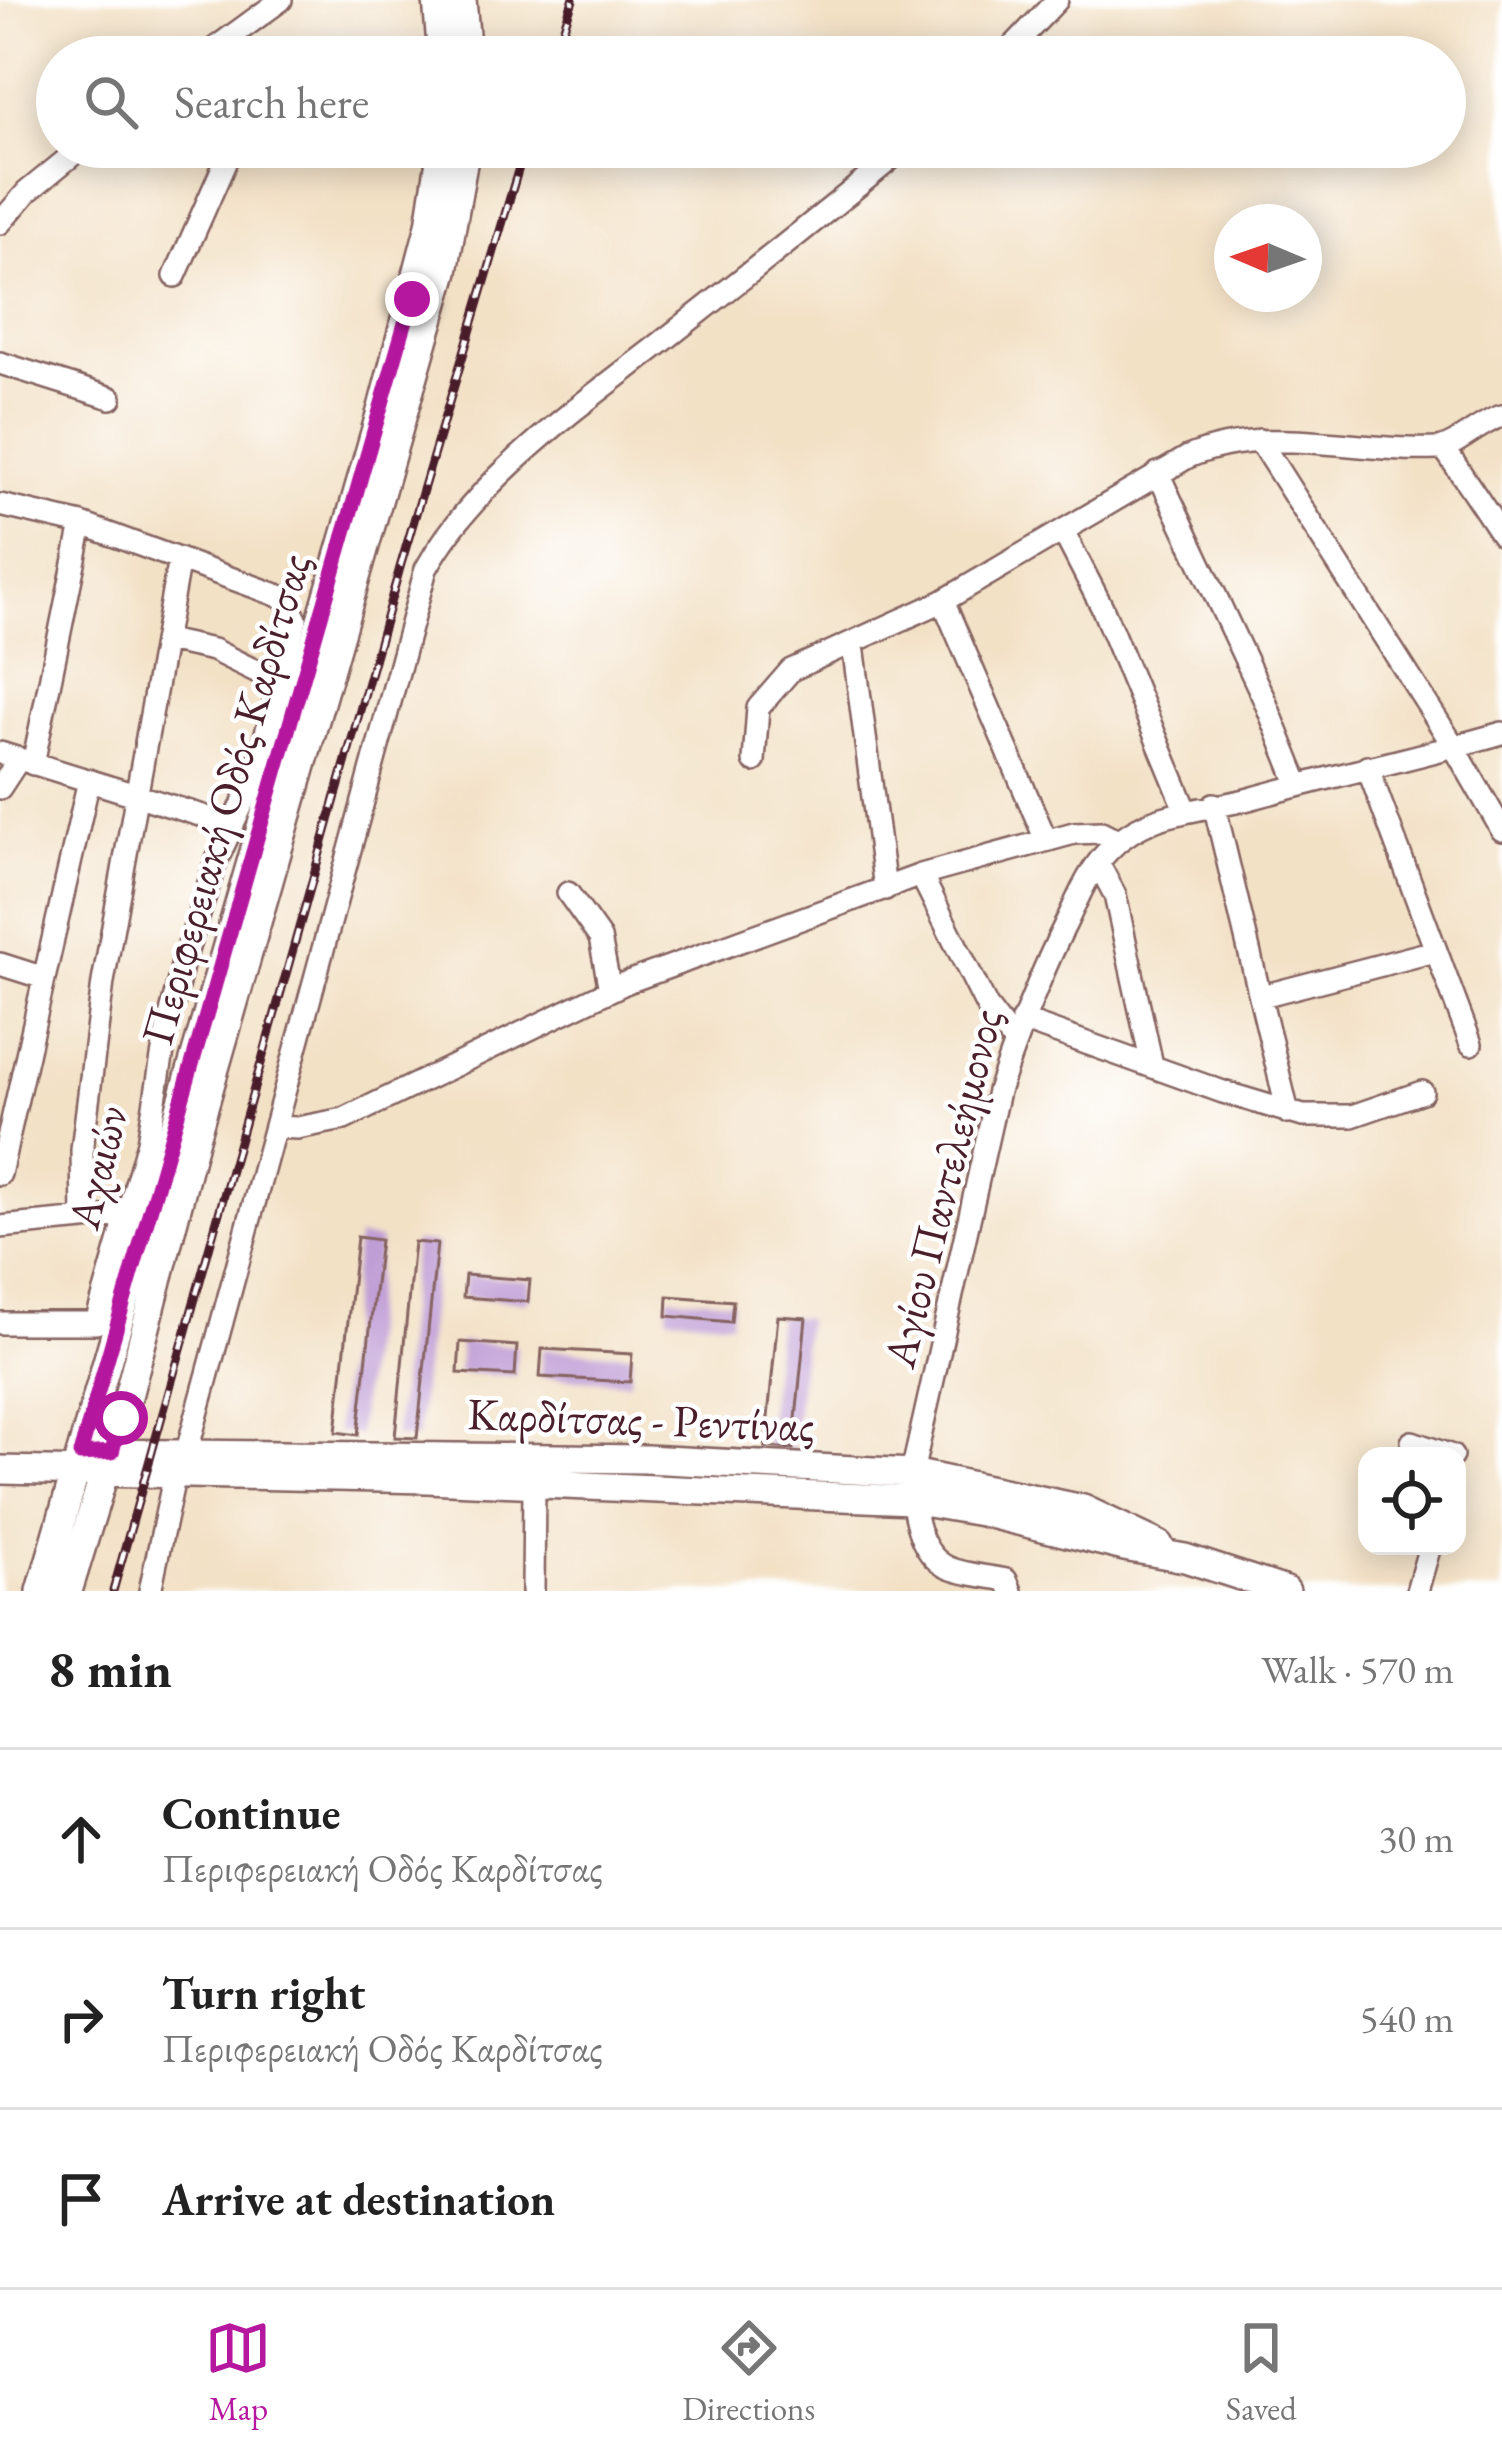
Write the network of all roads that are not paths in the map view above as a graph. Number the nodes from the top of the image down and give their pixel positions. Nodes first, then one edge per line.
1 (436, 0) edge
2 (462, 0) edge
3 (1057, 0) edge
4 (266, 4) edge
5 (228, 36) edge
6 (440, 36) edge
7 (465, 36) edge
8 (1023, 36) edge
9 (57, 168) edge
10 (223, 168) edge
11 (439, 168) edge
12 (464, 168) edge
13 (878, 168) edge
14 (0, 223) edge
15 (175, 276) dead end
16 (0, 363) edge
17 (111, 398) dead end
18 (1502, 416) edge
19 (1259, 440) junction
20 (1444, 448) junction
21 (1158, 473) junction
22 (0, 505) edge
23 (82, 524) junction
24 (1063, 531) junction
25 (1502, 535) edge
26 (179, 560) junction
27 (943, 601) junction
28 (166, 640) junction
29 (853, 645) junction
30 (282, 684) junction
31 (1502, 733) edge
32 (1453, 745) junction
33 (17, 758) edge
34 (754, 760) dead end
35 (1367, 766) junction
36 (89, 780) junction
37 (1298, 783) junction
38 (0, 788) edge
39 (134, 794) junction
40 (1214, 804) junction
41 (1186, 809) junction
42 (232, 825) junction
43 (1502, 830) edge
44 (1046, 840) junction
45 (1120, 841) junction
46 (1098, 863) junction
47 (921, 875) junction
48 (885, 889) junction
49 (568, 893) dead end
50 (1435, 951) junction
51 (0, 964) edge
52 (44, 978) junction
53 (610, 990) junction
54 (1262, 996) junction
55 (1018, 1031) junction
56 (1471, 1044) dead end
57 (1152, 1065) junction
58 (1422, 1092) dead end
59 (1288, 1112) junction
60 (274, 1126) junction
61 (0, 1174) edge
62 (126, 1215) junction
63 (83, 1219) junction
64 (0, 1227) edge
65 (0, 1323) edge
66 (1412, 1442) dead end
67 (1426, 1447) edge
68 (109, 1461) junction
69 (77, 1462) junction
70 (181, 1462) junction
71 (7, 1465) edge
72 (427, 1467) junction
73 (535, 1485) junction
74 (912, 1486) junction
75 (60, 1516) junction
76 (1427, 1555) edge
77 (41, 1591) edge
78 (68, 1591) edge
79 (150, 1591) edge
80 (533, 1591) edge
81 (1011, 1591) edge
82 (1286, 1591) edge
83 (1417, 1591) edge

1 - 6 main road
2 - 7 main road
3 - 8 street
4 - 5 street
9 - 14 street
10 - 15 street
11 - 69 main road, Περιφερειακή Οδός Καρδίτσας
12 - 68 main road, Περιφερειακή Οδός Καρδίτσας
13 - 60 street
16 - 17 street
18 - 20 street
19 - 20 street
19 - 21 street
19 - 32 street
20 - 25 street
21 - 24 street
21 - 37 street
22 - 23 street
23 - 26 street
23 - 33 street
24 - 27 street
24 - 41 street
26 - 28 street
26 - 30 street, Αχαιών
27 - 29 street
27 - 44 street
28 - 30 street
28 - 39 street
29 - 34 street
29 - 48 street
30 - 42 street, Αχαιών
31 - 32 street, Αγίου Παντελεήμονος
32 - 35 street, Αγίου Παντελεήμονος
32 - 43 street
33 - 36 street
33 - 38 street
35 - 37 street, Αγίου Παντελεήμονος
35 - 50 street
36 - 39 street
36 - 52 street
37 - 40 street, Αγίου Παντελεήμονος
39 - 42 street
39 - 63 street
40 - 41 street, Αγίου Παντελεήμονος
40 - 54 street
41 - 45 street, Αγίου Παντελεήμονος
42 - 62 street, Αχαιών
44 - 45 street
44 - 47 street
45 - 46 street, Αγίου Παντελεήμονος
46 - 55 street, Αγίου Παντελεήμονος
46 - 57 street
47 - 48 street
47 - 55 street
48 - 53 street
49 - 53 street
50 - 54 street
50 - 56 street
51 - 52 street
52 - 61 street
53 - 60 street
54 - 59 street
55 - 57 street
55 - 74 street, Αγίου Παντελεήμονος
57 - 59 street
58 - 59 street
60 - 70 street
62 - 63 street
62 - 65 street, Αχαιών
63 - 64 street
66 - 67 street
68 - 69 main road, Καρδίτσας - Ρεντίνας
68 - 70 main road, Καρδίτσας - Ρεντίνας
68 - 78 main road, Περιφερειακή Οδός Καρδίτσας
69 - 71 main road, Καρδίτσας - Ρεντίνας
69 - 75 main road, Περιφερειακή Οδός Καρδίτσας
70 - 72 main road, Καρδίτσας - Ρεντίνας
70 - 79 street
71 - 75 main road
72 - 73 main road, Καρδίτσας - Ρεντίνας
72 - 74 main road, Καρδίτσας - Ρεντίνας
73 - 74 main road, Καρδίτσας - Ρεντίνας
73 - 80 street
74 - 81 street
74 - 82 main road, Καρδίτσας - Ρεντίνας
75 - 77 main road, Περιφερειακή Οδός Καρδίτσας
76 - 83 street

